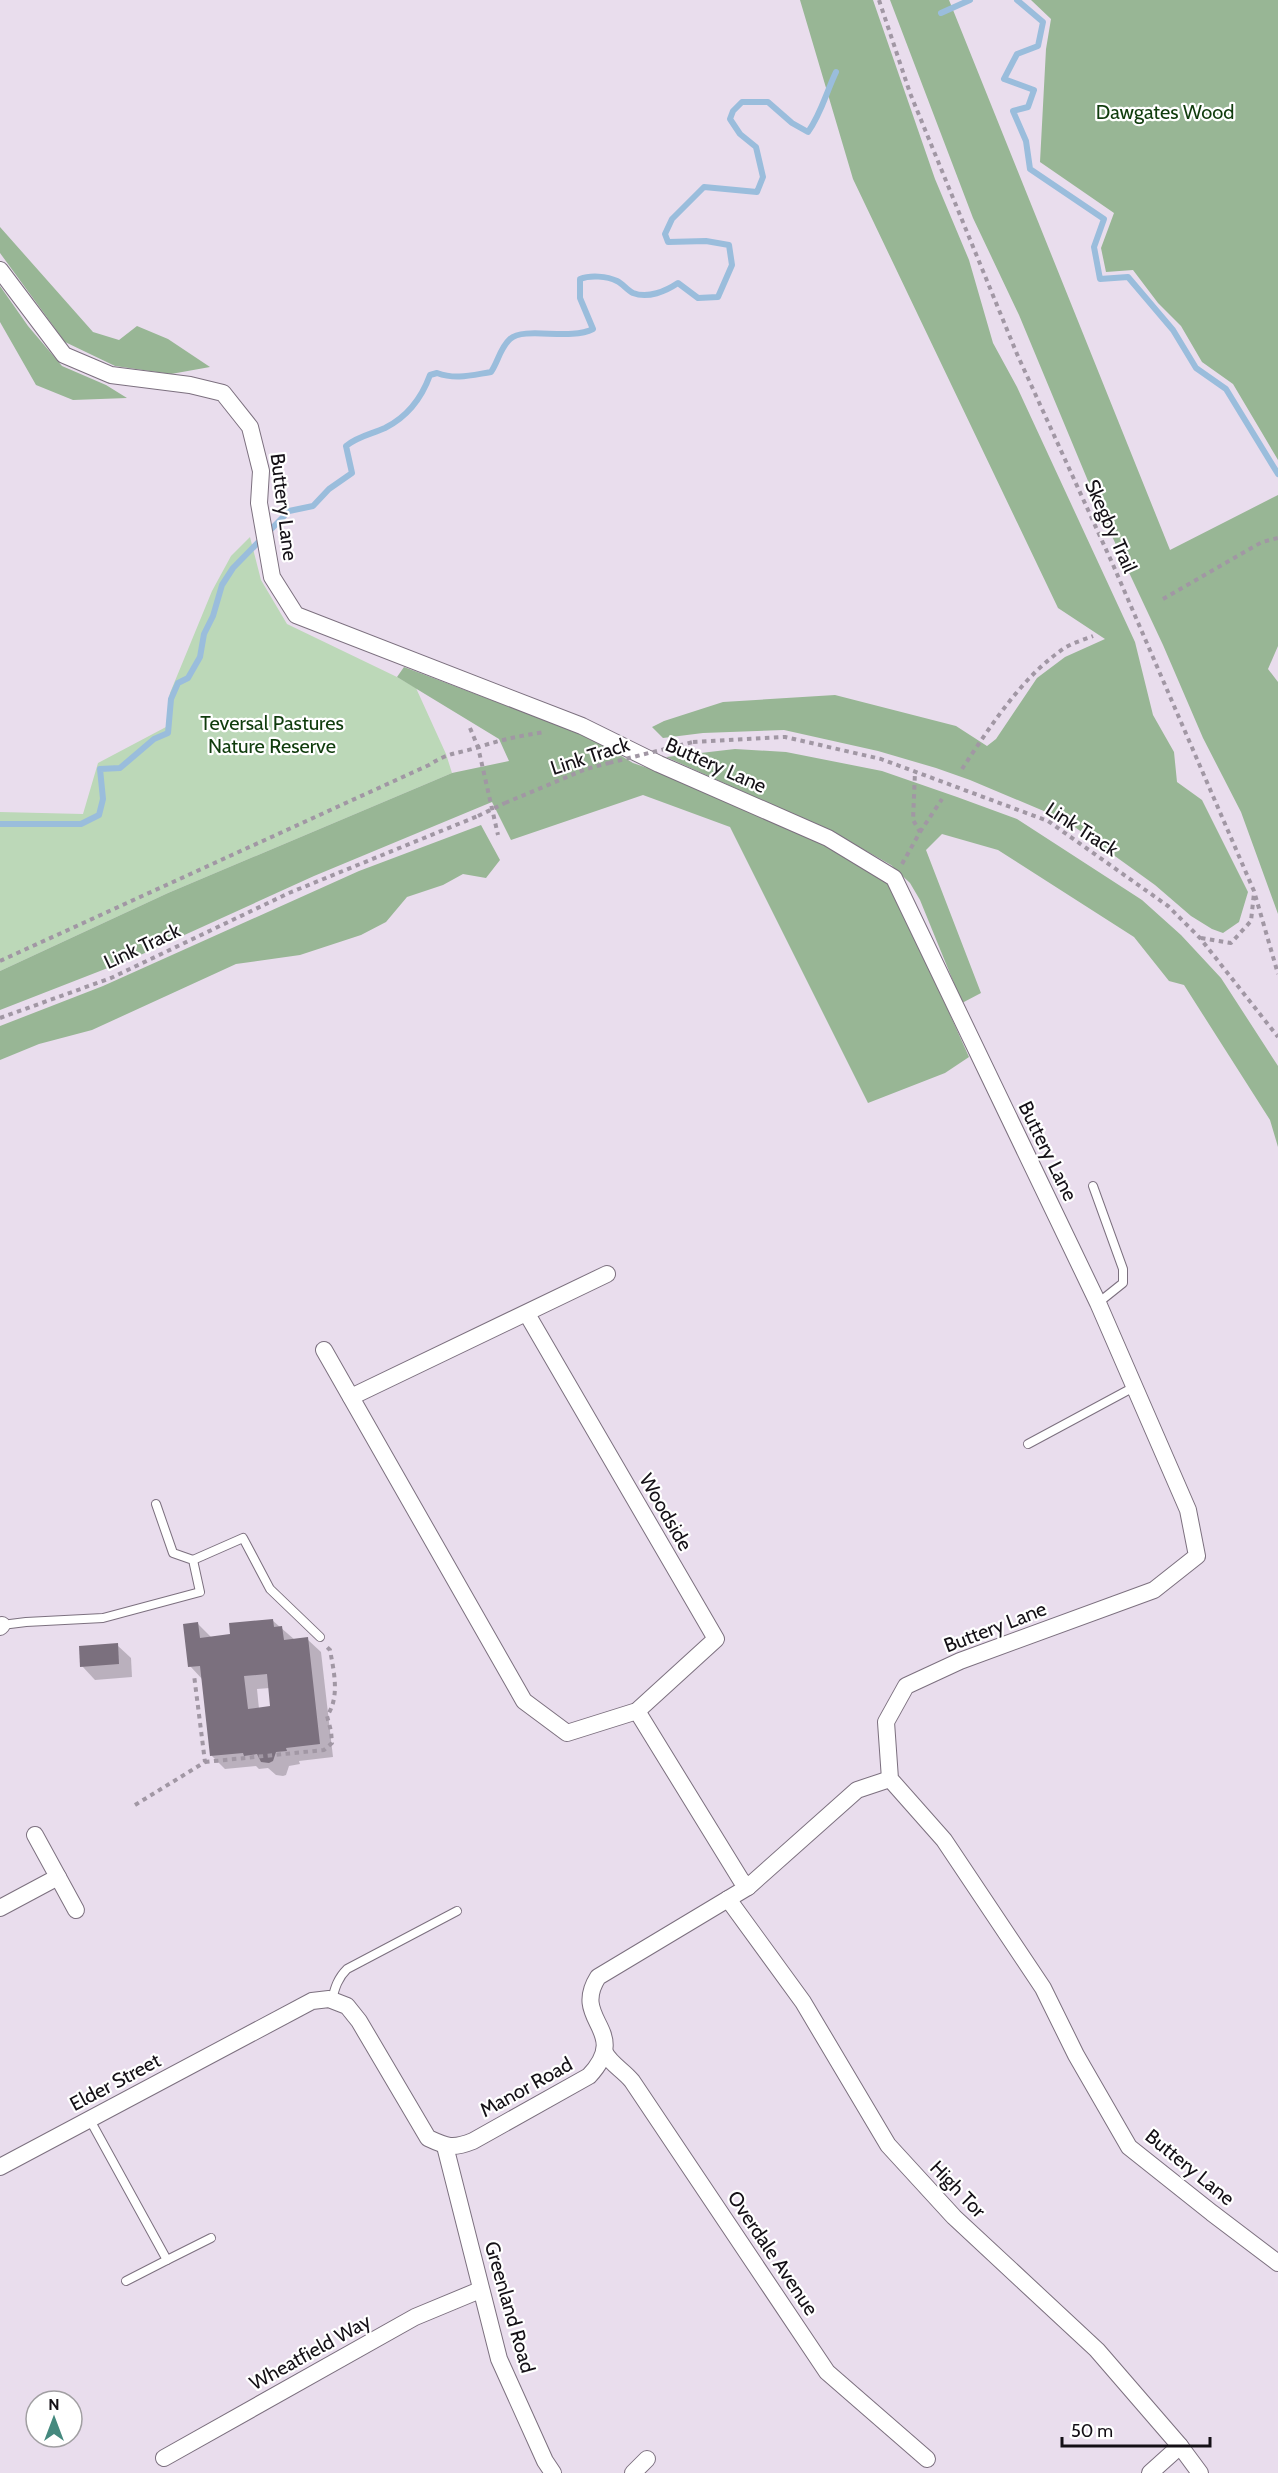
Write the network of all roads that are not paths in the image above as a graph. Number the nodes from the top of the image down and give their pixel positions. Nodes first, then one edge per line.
1 (0, 270) edge
2 (1093, 1186) dead end
3 (607, 1274) dead end
4 (1098, 1303) junction
5 (526, 1314) junction
6 (324, 1350) dead end
7 (1134, 1388) junction
8 (351, 1397) junction
9 (1028, 1444) dead end
10 (156, 1504) dead end
11 (193, 1560) junction
12 (1, 1626) edge
13 (320, 1637) road end
14 (637, 1711) junction
15 (890, 1779) junction
16 (35, 1835) dead end
17 (58, 1877) junction
18 (748, 1887) junction
19 (729, 1899) junction
20 (0, 1908) edge
21 (76, 1910) dead end
22 (457, 1911) dead end
23 (332, 2000) junction
24 (605, 2053) junction
25 (90, 2120) junction
26 (445, 2146) junction
27 (0, 2167) edge
28 (211, 2238) dead end
29 (167, 2260) junction
30 (1278, 2262) edge
31 (126, 2281) dead end
32 (480, 2290) junction
33 (1180, 2446) junction
34 (164, 2458) dead end
35 (647, 2459) dead end
36 (927, 2459) dead end
37 (553, 2473) edge
38 (633, 2473) edge
39 (1150, 2473) edge
40 (1200, 2473) edge

1 - 4 street, Buttery Lane
2 - 4 lane
3 - 5 street
4 - 7 street, Buttery Lane
5 - 8 street
5 - 14 street, Woodside
6 - 8 street, Woodside
7 - 9 lane
7 - 15 street, Buttery Lane
8 - 14 street, Woodside
10 - 11 lane
11 - 12 lane
11 - 13 lane
14 - 18 street
15 - 18 street
15 - 30 street, Buttery Lane
16 - 17 street
17 - 20 street
17 - 21 street
18 - 19 street
19 - 24 street
19 - 33 street, High Tor
22 - 23 lane
23 - 25 street, Elder Street
23 - 26 street
24 - 26 street, Manor Road
24 - 36 street, Overdale Avenue
25 - 27 street, Elder Street
25 - 29 lane
26 - 32 street, Greenland Road
28 - 29 lane
29 - 31 lane
32 - 34 street, Wheatfield Way
32 - 37 street, Greenland Road
33 - 39 street
33 - 40 street, High Tor
35 - 38 street

